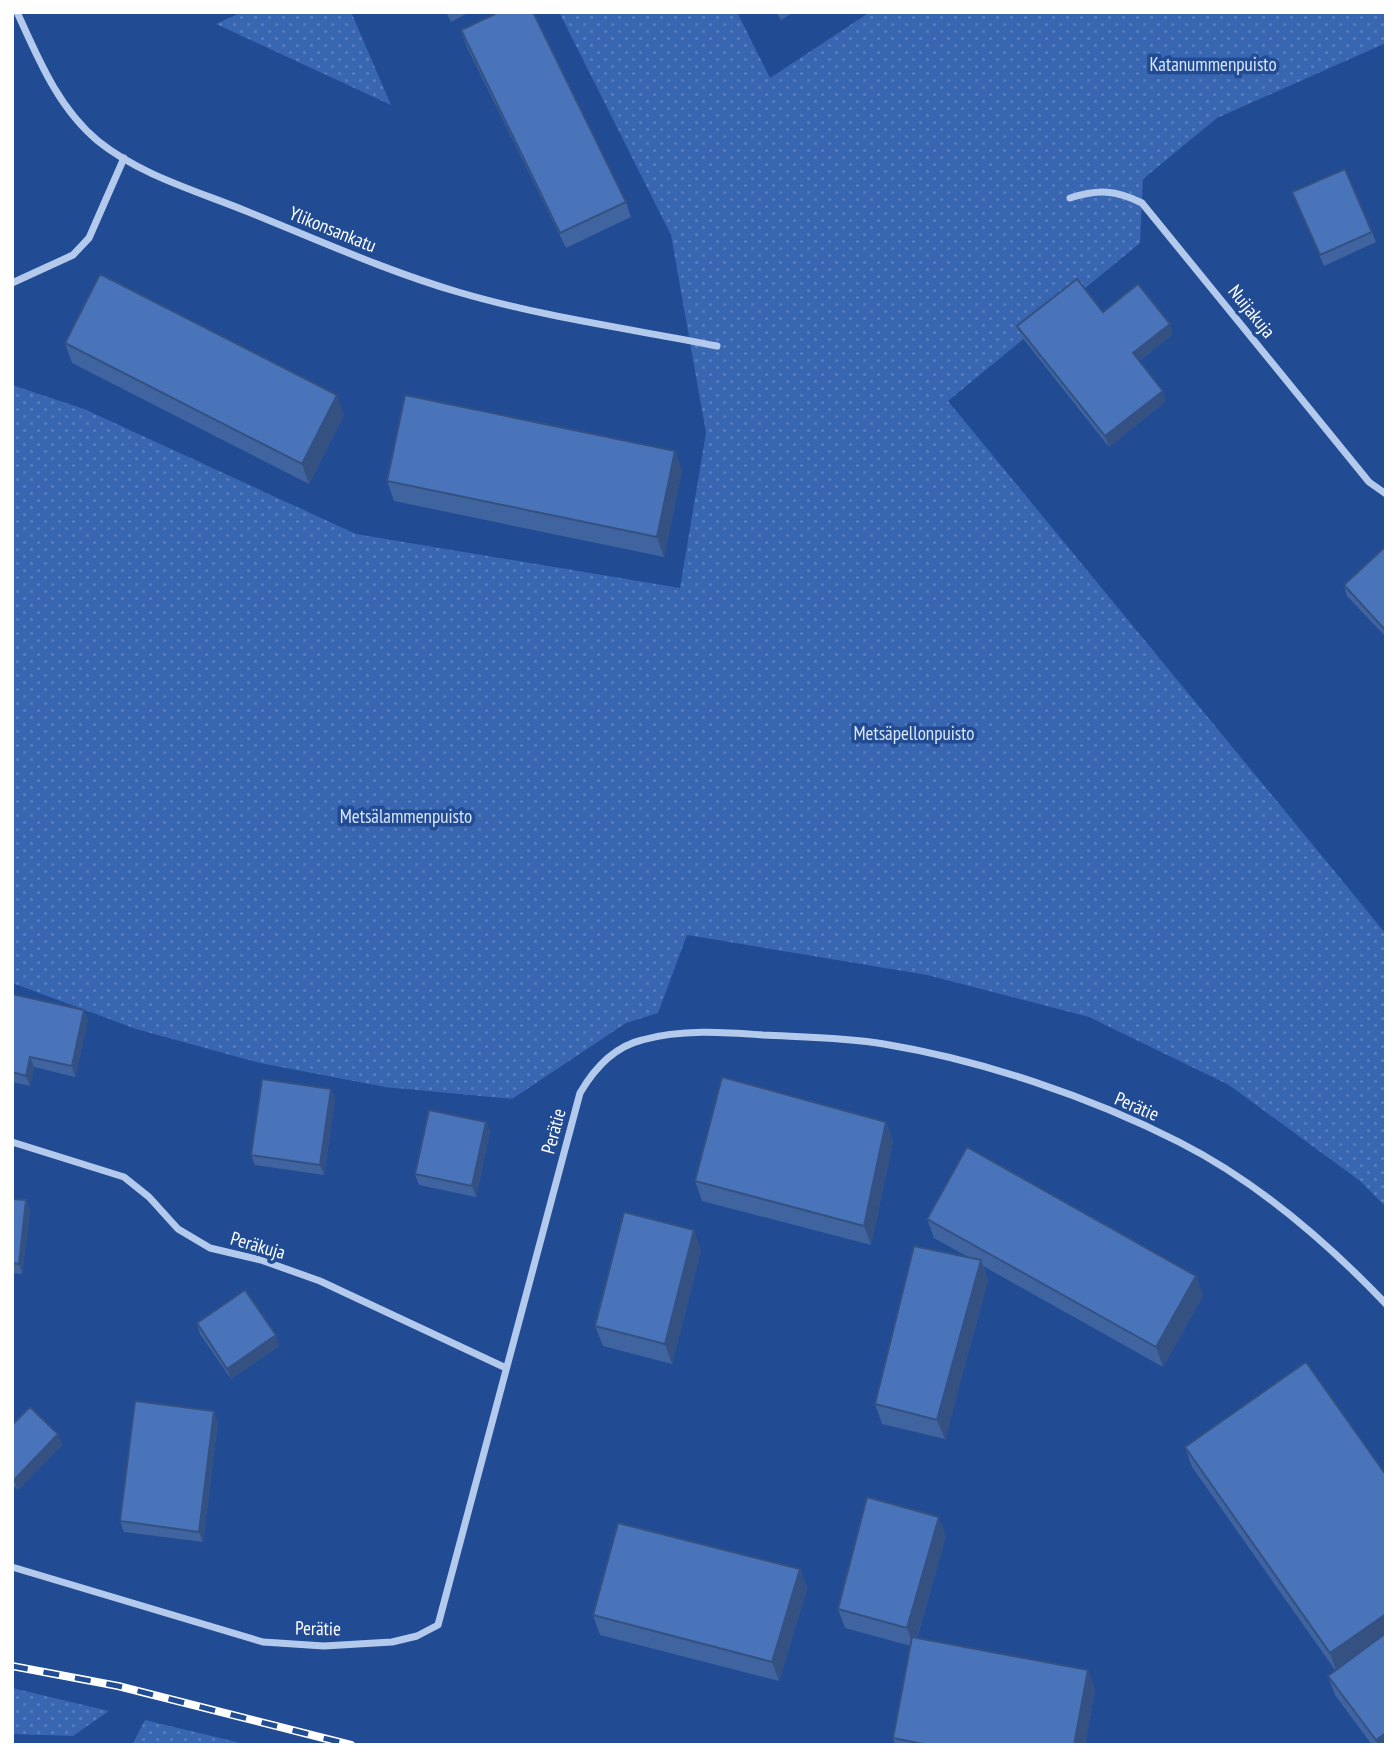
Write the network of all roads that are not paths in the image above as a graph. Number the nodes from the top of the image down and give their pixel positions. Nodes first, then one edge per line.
1 (17, 12) edge
2 (124, 158) junction
3 (1070, 198) dead end
4 (12, 283) edge
5 (717, 346) dead end
6 (1386, 494) edge
7 (12, 1142) edge
8 (1386, 1304) edge
9 (506, 1367) junction
10 (12, 1567) edge

1 - 2 street, Ylikonsankatu
2 - 4 street
2 - 5 street, Ylikonsankatu
3 - 6 street, Nuijakuja
7 - 9 street, Peräkuja
8 - 9 street, Perätie
9 - 10 street, Perätie

